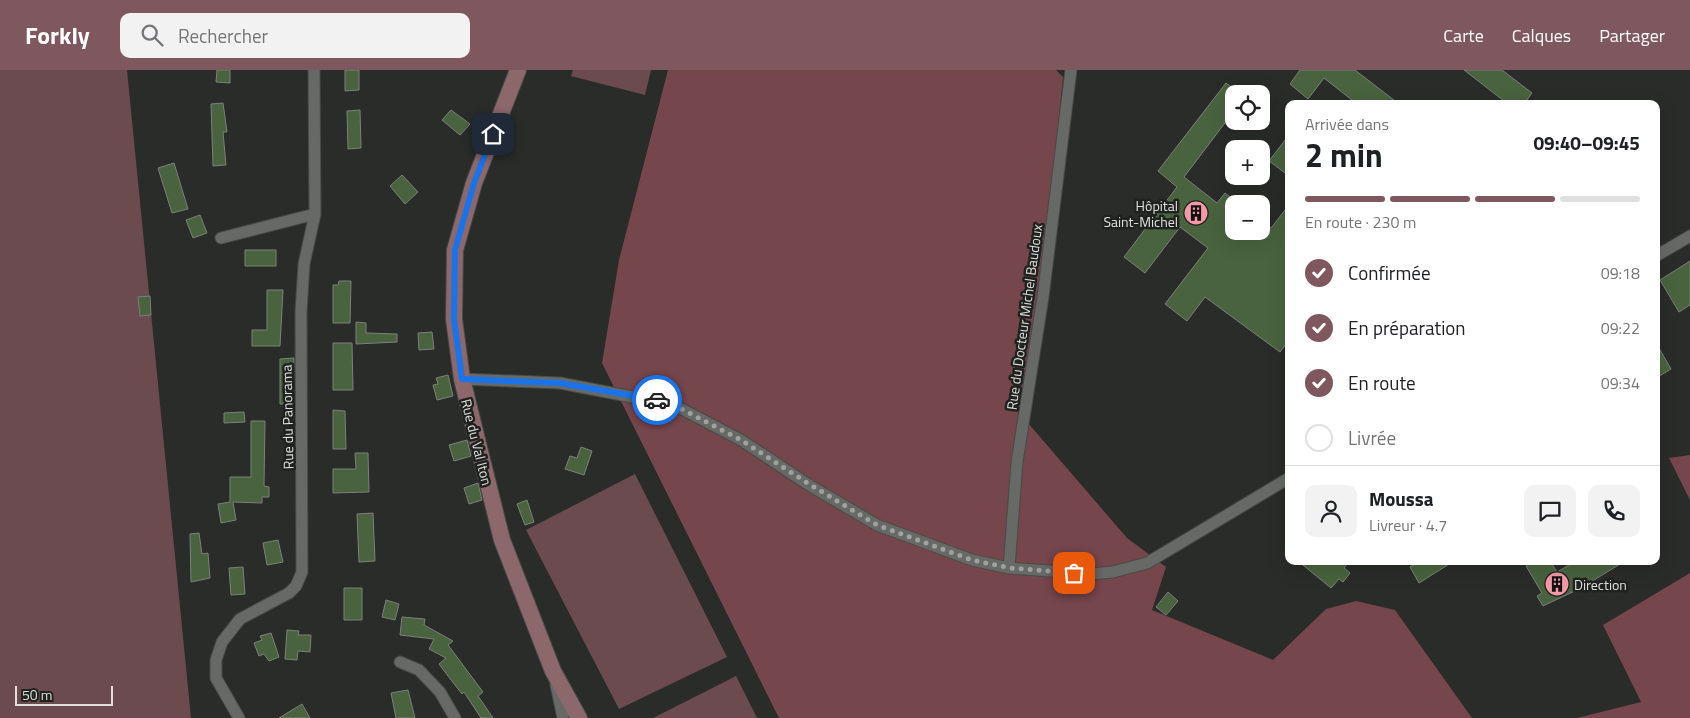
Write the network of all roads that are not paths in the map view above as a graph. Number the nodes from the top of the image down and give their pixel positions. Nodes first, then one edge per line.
1 (314, 70) edge
2 (518, 70) edge
3 (1071, 70) edge
4 (315, 214) junction
5 (1690, 236) edge
6 (221, 238) dead end
7 (1660, 254) edge
8 (462, 379) junction
9 (1285, 480) edge
10 (1010, 568) junction
11 (400, 662) dead end
12 (554, 670) junction
13 (239, 718) edge
14 (454, 718) edge
15 (563, 718) edge
16 (579, 718) edge

1 - 4 street, Rue du Panorama
2 - 8 street, Rue du Val Iton
3 - 10 street, Rue du Docteur Michel Baudoux
4 - 6 street
4 - 13 street, Rue du Panorama
5 - 7 street
8 - 10 street
8 - 12 street, Rue du Val Iton
9 - 10 street
11 - 14 street
12 - 15 street
12 - 16 street, Rue du Val Iton

